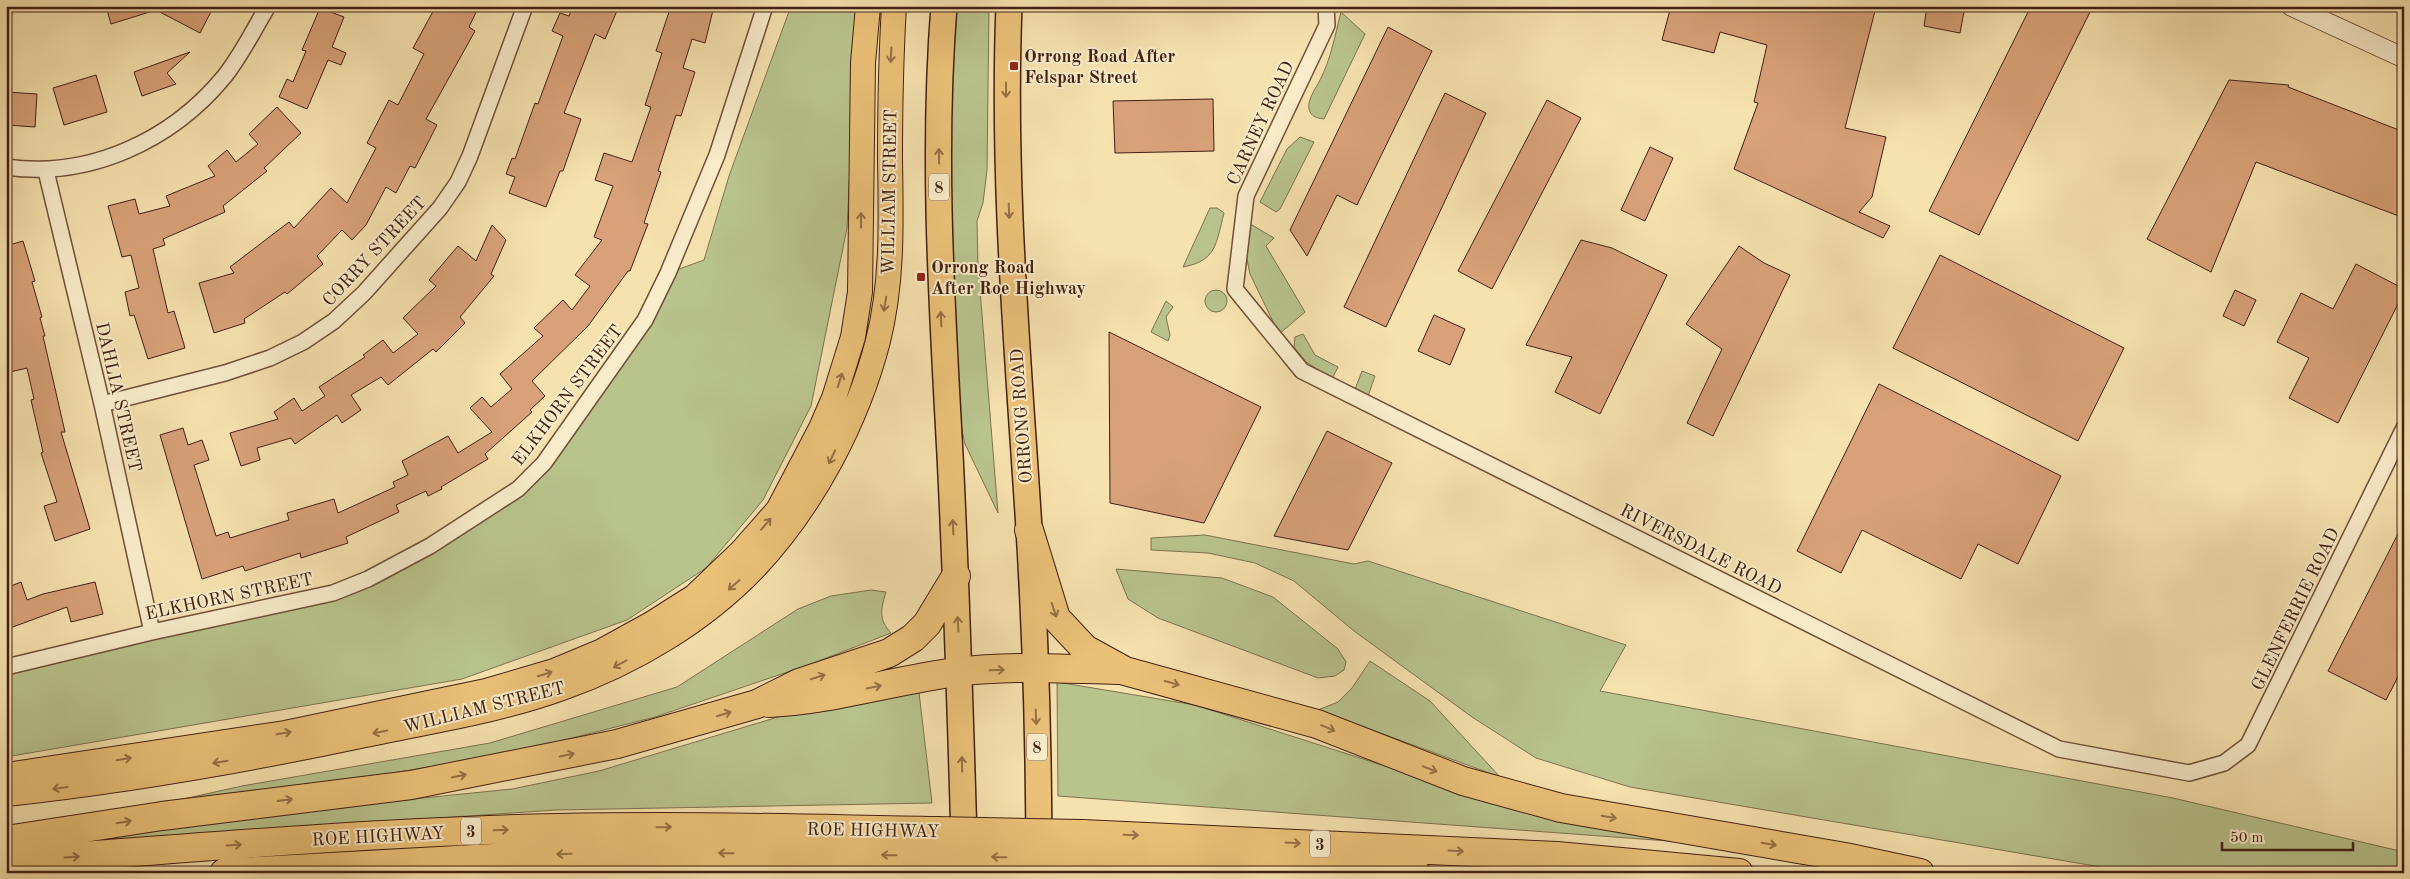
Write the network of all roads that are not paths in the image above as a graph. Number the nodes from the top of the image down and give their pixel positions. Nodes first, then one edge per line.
1 (268, 6) edge
2 (525, 6) edge
3 (765, 6) edge
4 (868, 6) edge
5 (894, 6) edge
6 (944, 6) edge
7 (1008, 6) edge
8 (1326, 6) edge
9 (2292, 6) edge
10 (2404, 58) edge
11 (6, 167) edge
12 (46, 171) junction
13 (1236, 290) joint
14 (102, 404) junction
15 (2404, 428) edge
16 (1029, 530) junction
17 (956, 576) junction
18 (152, 632) junction
19 (6, 667) edge
20 (1035, 668) junction
21 (1125, 671) junction
22 (959, 672) junction
23 (757, 704) junction
24 (2189, 773) joint
25 (6, 776) edge
26 (6, 794) edge
27 (6, 840) edge
28 (937, 843) junction
29 (1083, 846) junction
30 (6, 862) edge
31 (224, 873) edge
32 (965, 873) edge
33 (1039, 873) edge
34 (1416, 873) edge
35 (1739, 873) edge
36 (1920, 873) edge

1 - 12 street
2 - 14 street, CORRY STREET
3 - 18 street, ELKHORN STREET
25 -> 4 main road, WILLIAM STREET
5 -> 26 main road, WILLIAM STREET
17 -> 6 highway, 8
7 -> 16 highway, ORRONG ROAD / 8
8 - 13 street, CARNEY ROAD
9 - 10 street
11 - 12 street
12 - 14 street, DAHLIA STREET
13 - 24 street, RIVERSDALE ROAD
14 - 18 street, DAHLIA STREET
15 - 24 street, GLENFERRIE ROAD
16 - 20 highway, ORRONG ROAD / 8
16 -> 21 highway
22 -> 17 highway, 8
23 -> 17 highway
18 - 19 street, ELKHORN STREET
20 - 21 highway
22 -> 20 highway
20 -> 33 highway, ORRONG ROAD / 8
21 -> 36 highway
23 -> 22 highway
32 -> 22 highway, 8
27 -> 23 highway
28 - 29 highway, ROE HIGHWAY / 3, bridge
30 -> 28 highway, ROE HIGHWAY / 3
28 -> 31 highway, ROE HIGHWAY / 3
29 - 34 highway, ROE HIGHWAY / 3
29 -> 35 highway, ROE HIGHWAY / 3

